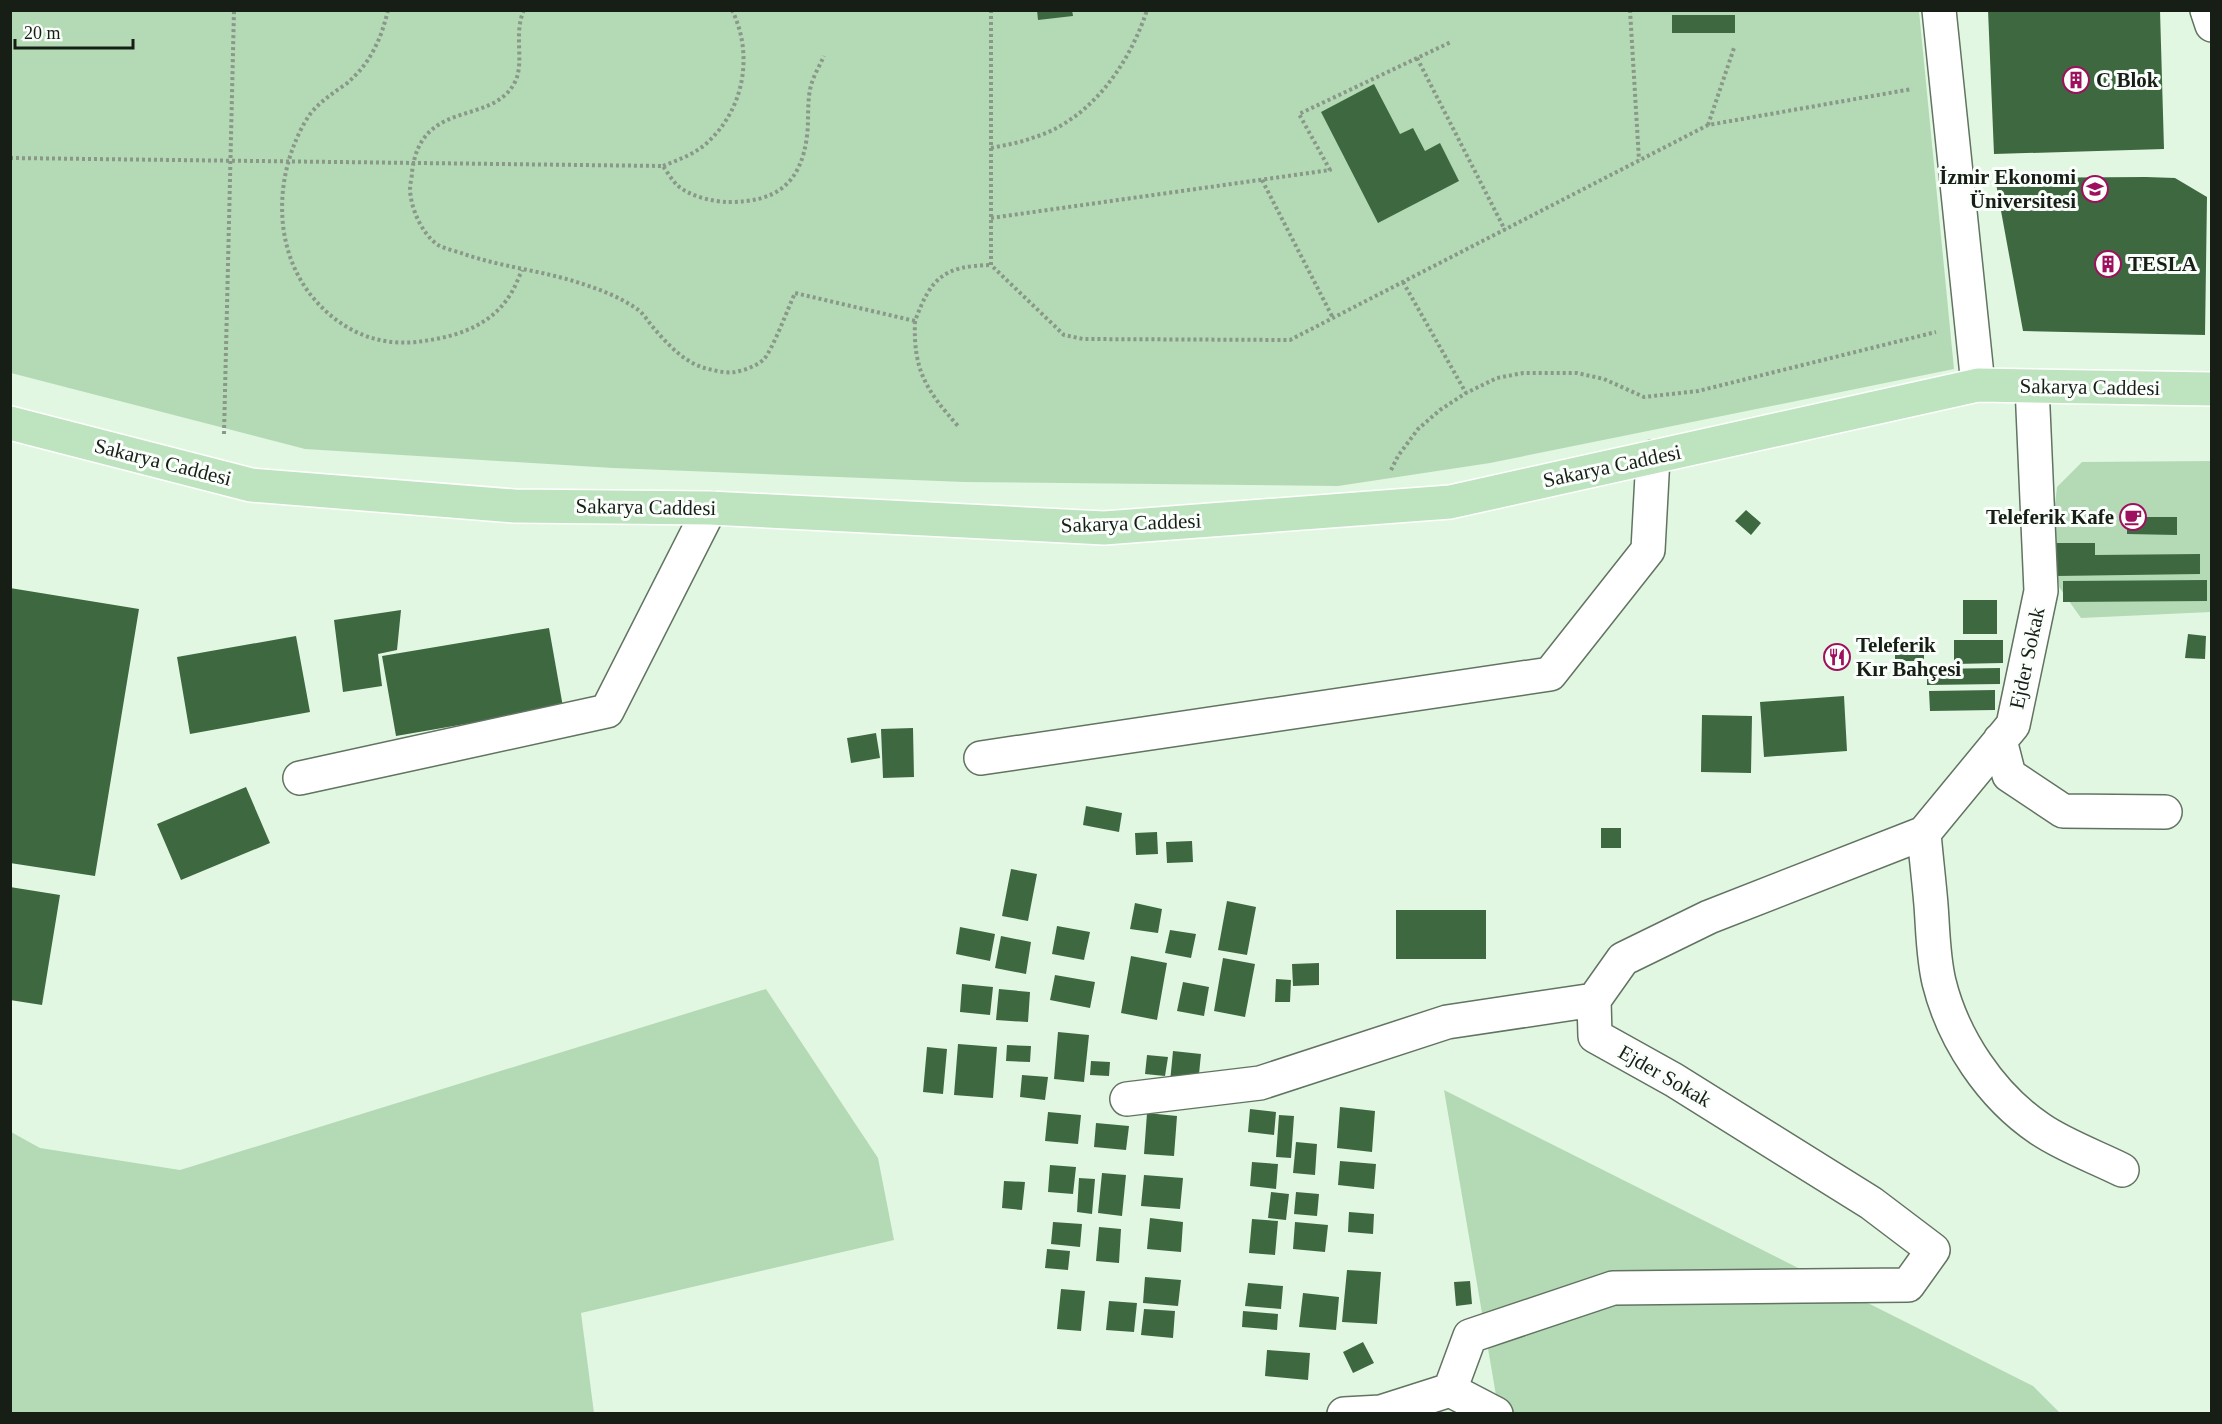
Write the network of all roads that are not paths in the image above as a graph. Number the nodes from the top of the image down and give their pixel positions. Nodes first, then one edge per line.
1 (1939, 10) edge
2 (2207, 10) edge
3 (2211, 25) edge
4 (1978, 386) junction
5 (2032, 386) junction
6 (2211, 389) edge
7 (10, 423) edge
8 (1653, 457) junction
9 (711, 508) junction
10 (2000, 741) junction
11 (981, 758) dead end
12 (300, 778) dead end
13 (2165, 812) dead end
14 (1924, 833) junction
15 (1594, 1000) junction
16 (1127, 1100) dead end
17 (2122, 1170) dead end
18 (1450, 1390) junction
19 (1344, 1413) edge
20 (1496, 1413) edge

1 - 4 street
2 - 3 street
4 - 5 main road, Sakarya Caddesi
4 - 8 main road, Sakarya Caddesi
5 - 6 main road, Sakarya Caddesi
5 - 10 street, Ejder Sokak
7 - 9 main road, Sakarya Caddesi
8 - 9 main road, Sakarya Caddesi
8 - 11 street
9 - 12 street
10 - 13 street
10 - 14 street, Ejder Sokak
14 - 15 street, Ejder Sokak
14 - 17 street
15 - 16 street
15 - 18 street, Ejder Sokak
18 - 19 street
18 - 20 street

